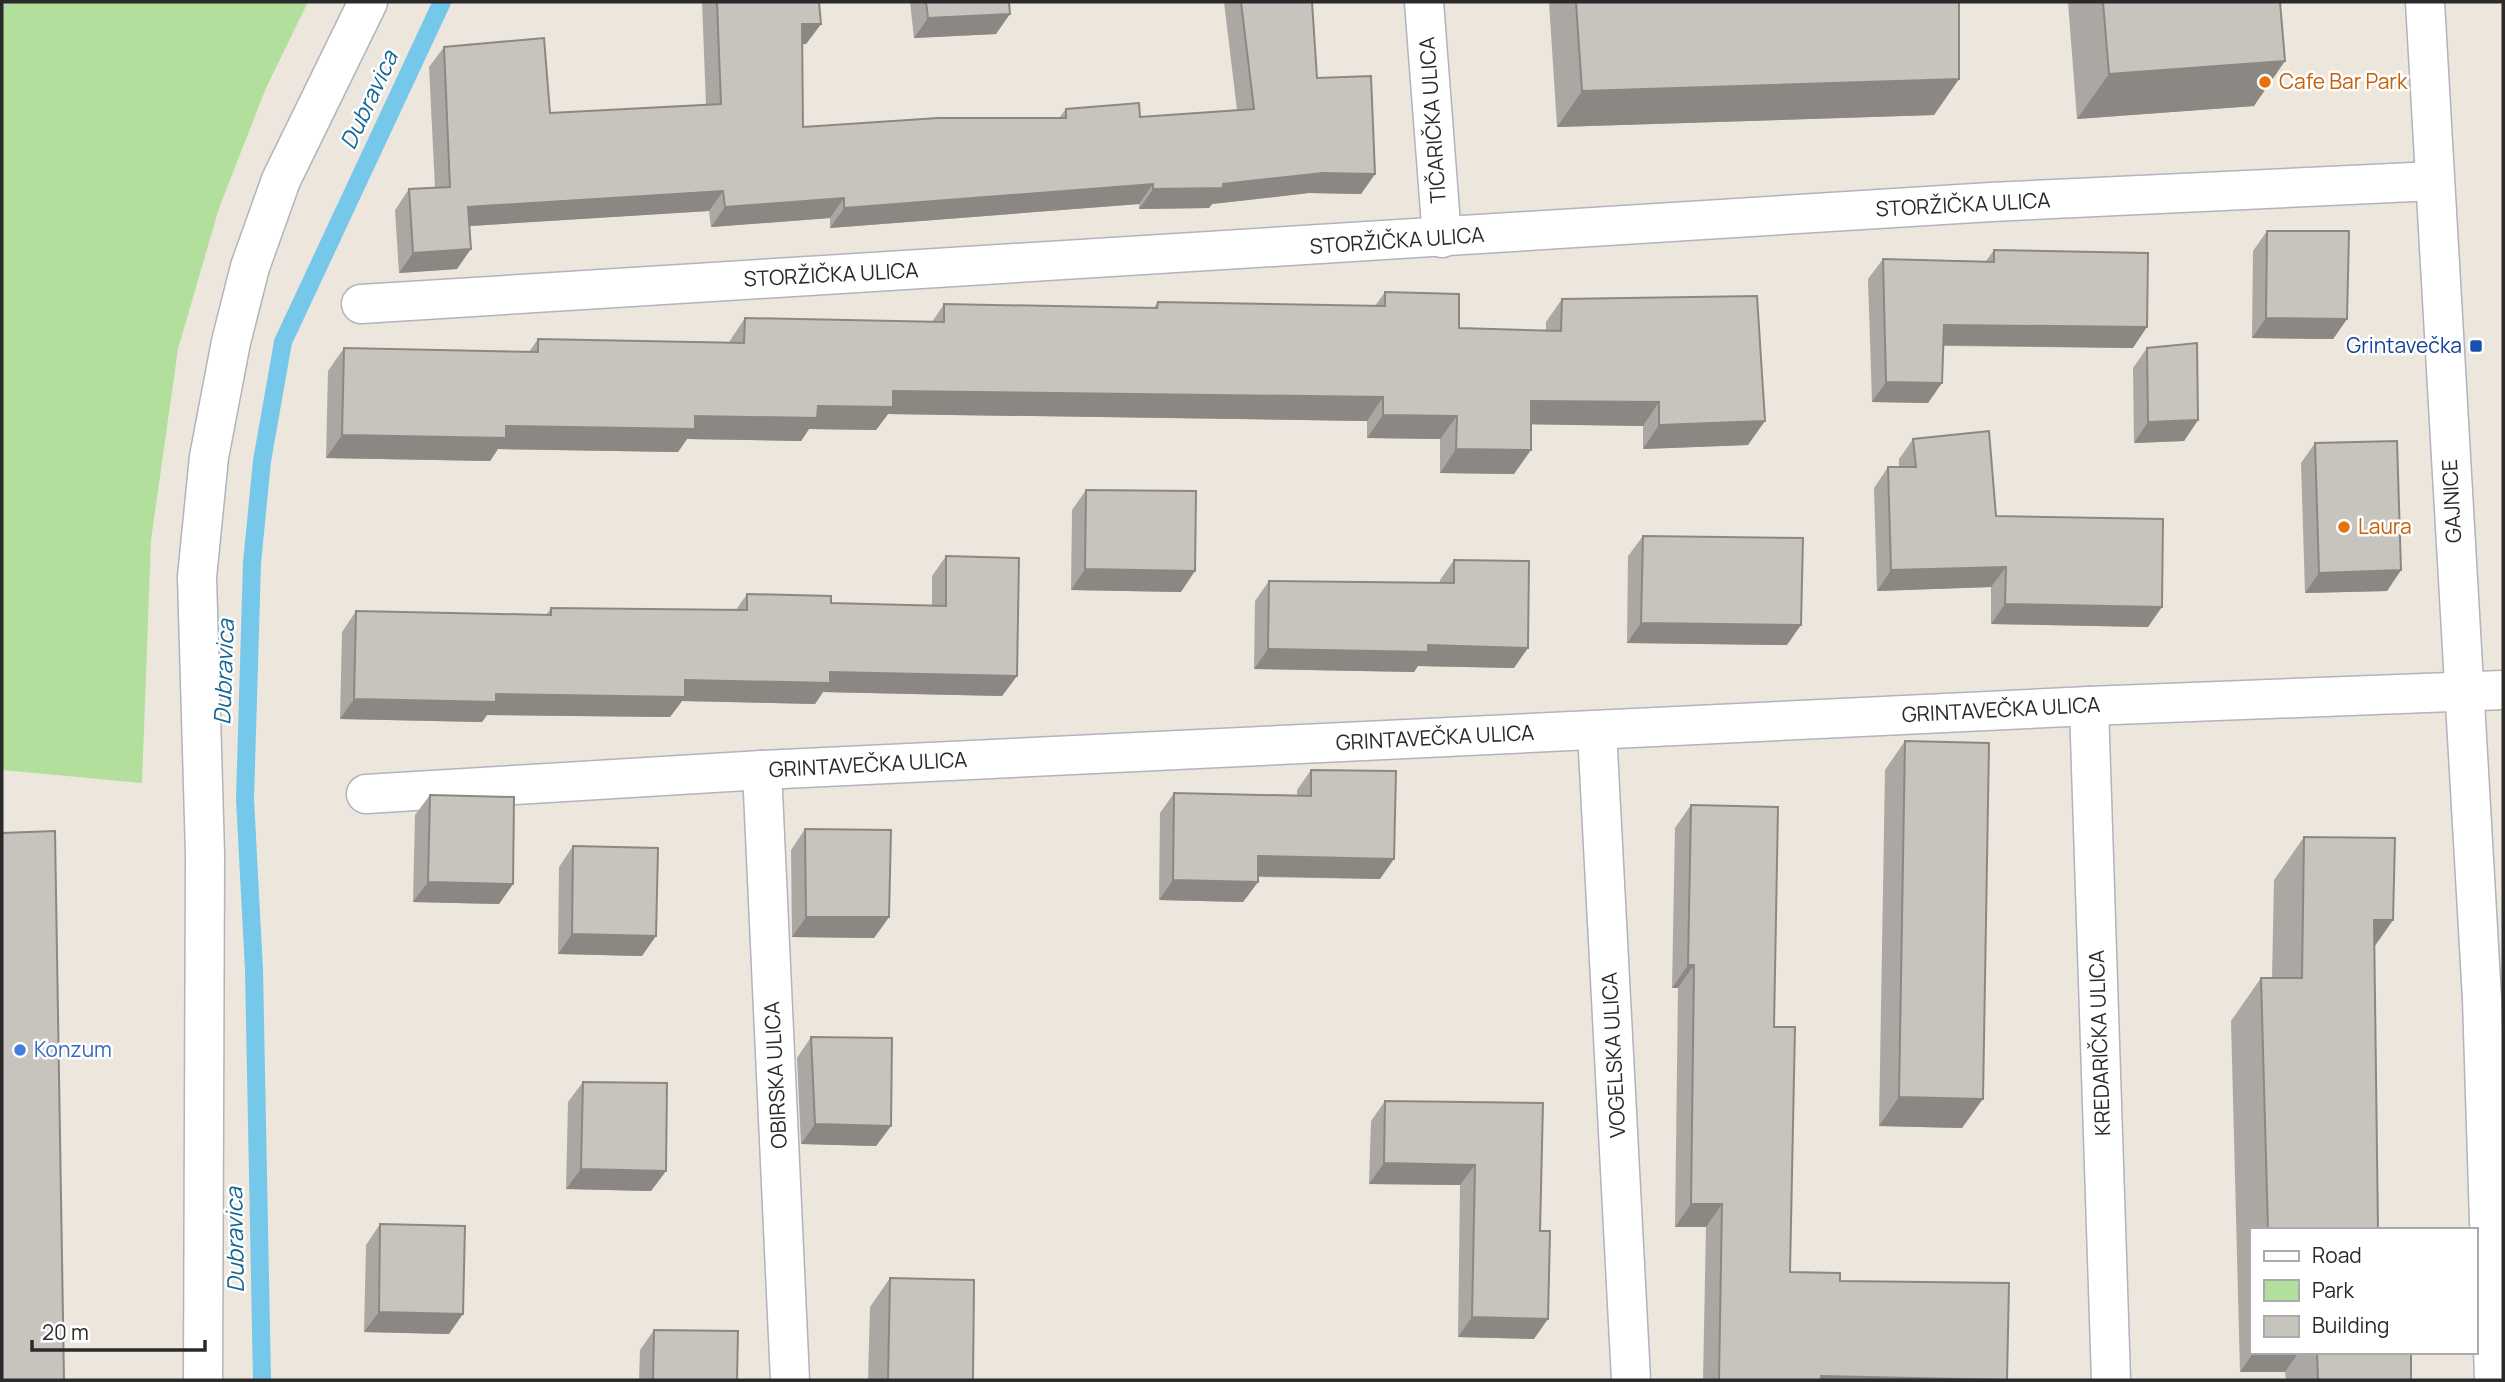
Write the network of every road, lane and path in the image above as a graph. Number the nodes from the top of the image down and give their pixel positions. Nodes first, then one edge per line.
1 (368, 2) edge
2 (1424, 2) edge
3 (2425, 2) edge
4 (2434, 181) junction
5 (1442, 239) junction
6 (361, 304) dead end
7 (2463, 690) junction
8 (2503, 690) edge
9 (2089, 706) junction
10 (1597, 731) junction
11 (762, 770) junction
12 (366, 794) dead end
13 (2493, 1000) edge
14 (2498, 1320) edge
15 (204, 1380) edge
16 (790, 1380) edge
17 (1631, 1380) edge
18 (2111, 1380) edge
19 (2494, 1380) edge

1 - 15 street
2 - 5 street, TIČARIČKA ULICA
3 - 4 street, GAJNICE
4 - 5 street, STORŽIČKA ULICA
4 - 7 street, GAJNICE
5 - 6 street, STORŽIČKA ULICA
7 - 8 street, GRINTAVEČKA ULICA
7 - 9 street, GRINTAVEČKA ULICA
7 - 13 street, GAJNICE
9 - 10 street, GRINTAVEČKA ULICA
9 - 18 street, KREDARIČKA ULICA
10 - 11 street, GRINTAVEČKA ULICA
10 - 17 street, VOGELSKA ULICA
11 - 12 street, GRINTAVEČKA ULICA
11 - 16 street, OBIRSKA ULICA
13 - 14 street, GAJNICE
14 - 19 street, GAJNICE

